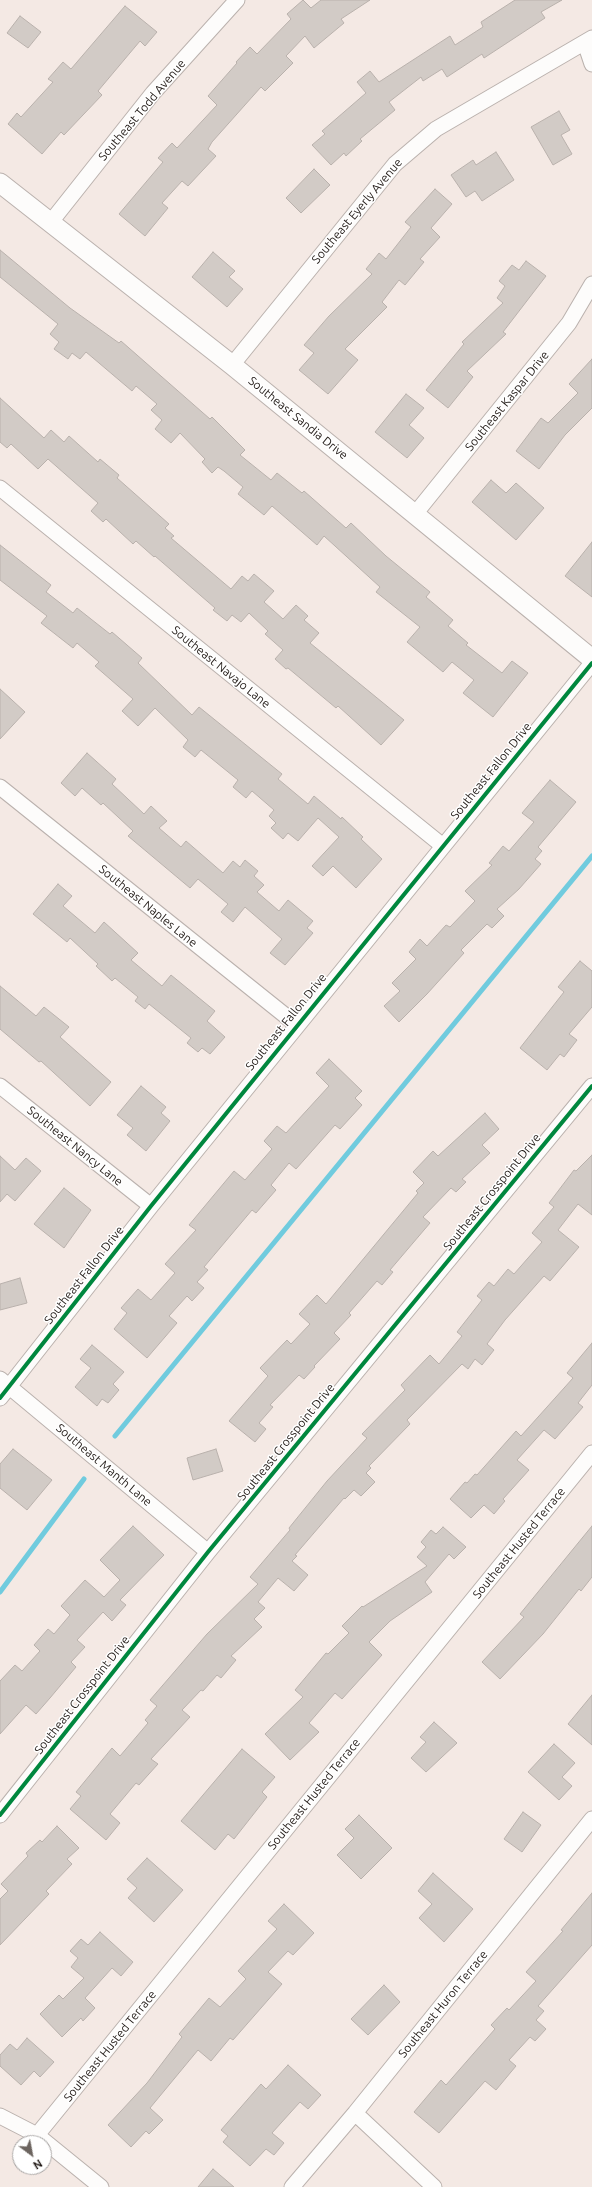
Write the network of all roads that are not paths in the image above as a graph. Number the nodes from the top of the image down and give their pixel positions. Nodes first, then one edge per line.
1 (237, 0) edge
2 (588, 41) edge
3 (592, 64) edge
4 (0, 183) edge
5 (50, 223) junction
6 (592, 284) edge
7 (232, 365) junction
8 (0, 488) edge
9 (415, 514) junction
10 (592, 659) edge
11 (592, 663) edge
12 (0, 787) edge
13 (443, 846) junction
14 (297, 1025) junction
15 (0, 1086) edge
16 (592, 1086) edge
17 (151, 1206) junction
18 (3, 1388) edge
19 (592, 1453) edge
20 (208, 1552) junction
21 (0, 1815) edge
22 (592, 1819) edge
23 (355, 2113) junction
24 (0, 2116) edge
25 (37, 2135) joint
26 (52, 2147) edge
27 (101, 2187) edge
28 (292, 2187) edge
29 (434, 2187) edge

1 - 5 street, Southeast Todd Avenue
2 - 3 street
2 - 7 street, Southeast Eyerly Avenue
4 - 5 street, Southeast Sandia Drive
5 - 7 street, Southeast Sandia Drive
6 - 9 street, Southeast Kaspar Drive
7 - 9 street, Southeast Sandia Drive
8 - 13 street, Southeast Navajo Lane
9 - 10 street, Southeast Sandia Drive
11 - 13 street, Southeast Fallon Drive
12 - 14 street, Southeast Naples Lane
13 - 14 street, Southeast Fallon Drive
14 - 17 street, Southeast Fallon Drive
15 - 17 street, Southeast Nancy Lane
16 - 20 street, Southeast Crosspoint Drive
17 - 18 street, Southeast Fallon Drive
18 - 20 street, Southeast Manth Lane
19 - 25 street, Southeast Husted Terrace
20 - 21 street, Southeast Crosspoint Drive
22 - 23 street, Southeast Huron Terrace
23 - 28 street, Southeast Huron Terrace
23 - 29 street
24 - 25 street
26 - 27 street

